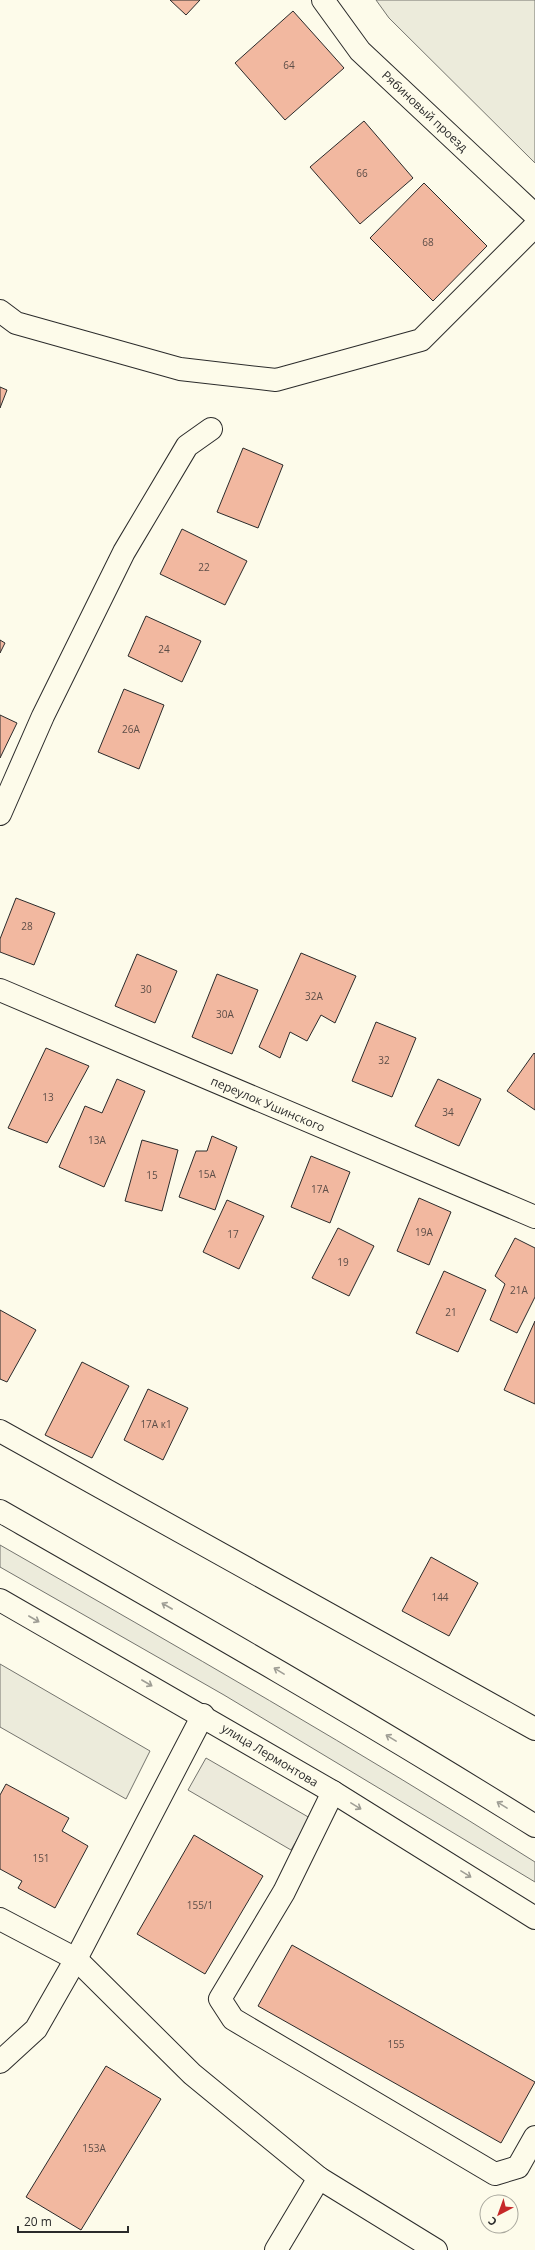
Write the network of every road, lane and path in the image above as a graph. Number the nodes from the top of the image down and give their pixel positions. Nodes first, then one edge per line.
1 (323, 0) edge
2 (535, 215) edge
3 (535, 226) edge
4 (0, 311) edge
5 (211, 428) dead end
6 (0, 814) edge
7 (0, 990) edge
8 (535, 1217) edge
9 (0, 1431) edge
10 (0, 1511) edge
11 (0, 1600) edge
12 (202, 1715) junction
13 (535, 1729) edge
14 (333, 1792) junction
15 (535, 1826) edge
16 (535, 1918) edge
17 (0, 1919) edge
18 (76, 1959) junction
19 (0, 2062) edge
20 (535, 2137) edge
21 (319, 2178) junction
22 (276, 2250) edge
23 (436, 2250) edge

1 - 2 street, Рябиновый проезд
3 - 4 street
5 - 6 street
7 - 8 street, переулок Ушинского
9 - 13 street
15 -> 10 street
11 -> 12 street, улица Лермонтова
12 - 14 street, улица Лермонтова
12 - 18 street
14 -> 16 street, улица Лермонтова
14 - 20 street
17 - 18 street
18 - 19 street
18 - 21 street
21 - 22 street
21 - 23 street

